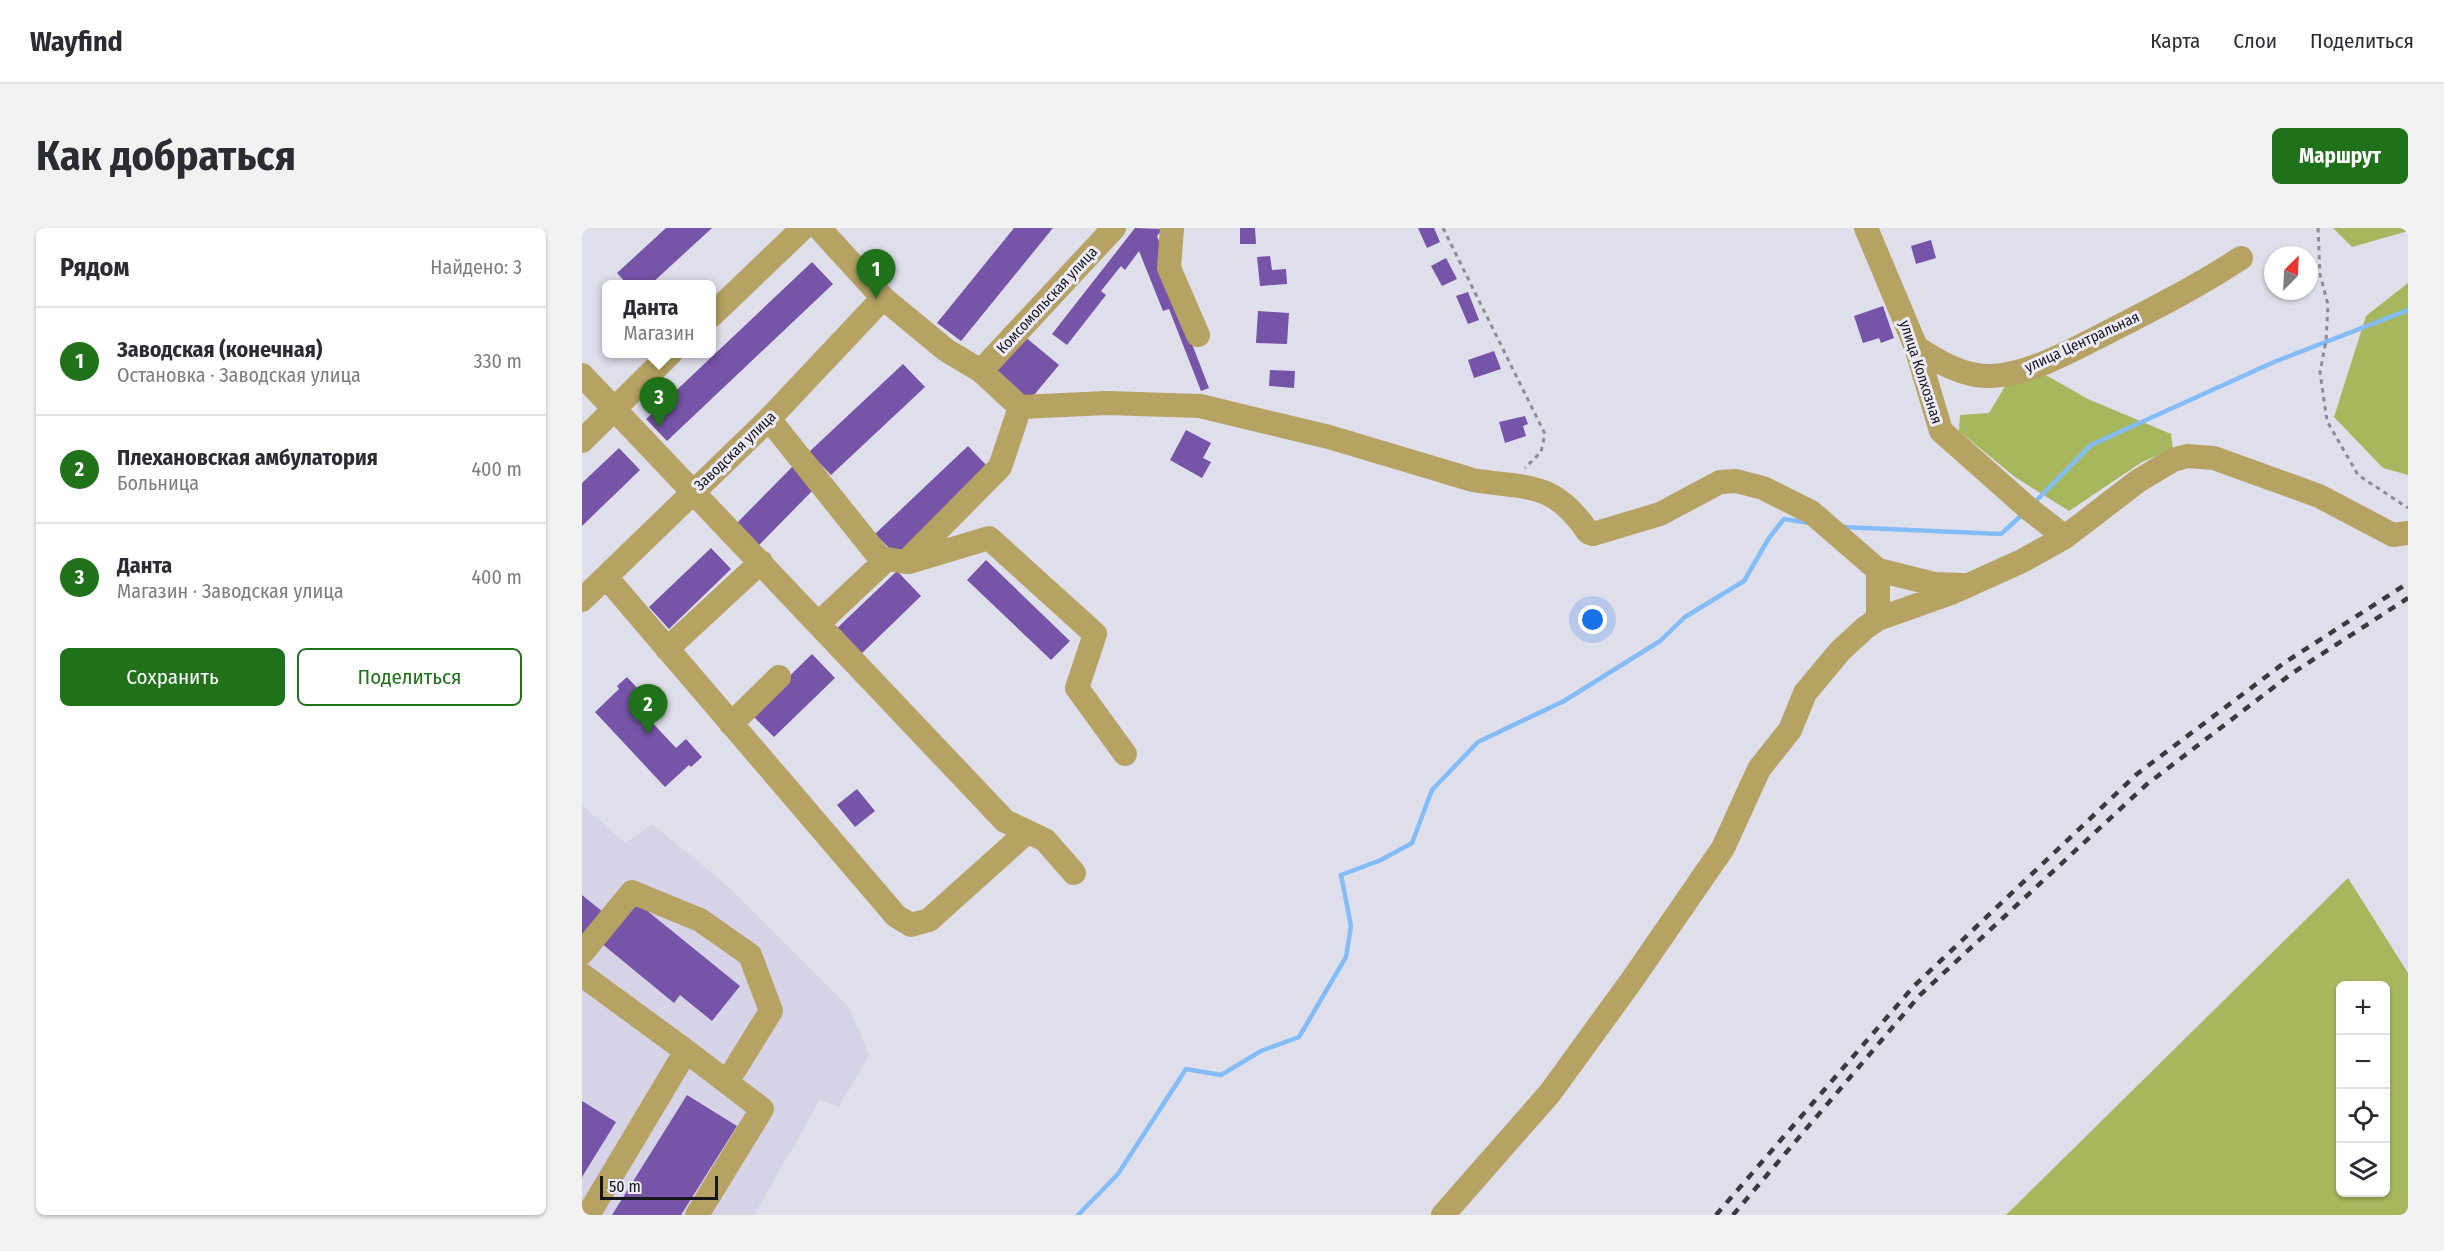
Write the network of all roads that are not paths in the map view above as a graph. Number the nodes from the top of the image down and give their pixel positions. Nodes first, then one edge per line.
1 (1114, 228) edge
2 (1172, 228) edge
3 (1866, 228) edge
4 (818, 229) edge
5 (2241, 258) dead end
6 (883, 298) junction
7 (716, 311) edge
8 (1198, 335) dead end
9 (1916, 347) junction
10 (667, 358) edge
11 (981, 371) junction
12 (582, 375) edge
13 (1020, 407) junction
14 (613, 409) junction
15 (769, 419) junction
16 (582, 441) edge
17 (693, 492) junction
18 (2408, 534) edge
19 (2066, 537) junction
20 (897, 561) junction
21 (762, 562) junction
22 (1878, 570) junction
23 (607, 578) junction
24 (1966, 585) junction
25 (582, 600) edge
26 (1878, 620) junction
27 (819, 623) junction
28 (666, 649) junction
29 (779, 677) dead end
30 (731, 724) junction
31 (1125, 754) dead end
32 (1027, 832) junction
33 (1074, 873) dead end
34 (582, 953) edge
35 (582, 975) edge
36 (686, 1051) junction
37 (727, 1082) junction
38 (588, 1215) edge
39 (697, 1215) edge
40 (1443, 1215) edge

1 - 11 street, Комсомольская улица
2 - 8 street
3 - 9 street, улица Колхозная
4 - 6 street
4 - 7 street
5 - 9 street, улица Центральная
6 - 11 street
6 - 15 street, Заводская улица
9 - 19 street, улица Колхозная
10 - 14 street
11 - 13 street
12 - 14 street
13 - 20 street
13 - 22 street
14 - 16 street
14 - 17 street
15 - 17 street, Заводская улица
15 - 20 street
17 - 21 street
17 - 23 street, Заводская улица
18 - 19 street
19 - 24 street
20 - 27 street
20 - 31 street
21 - 27 street
21 - 28 street
22 - 24 street
22 - 26 street
23 - 25 street, Заводская улица
23 - 28 street
24 - 26 street
26 - 40 street
27 - 32 street
28 - 30 street
29 - 30 street
30 - 32 street
32 - 33 street
34 - 37 street
35 - 36 street
36 - 37 street
36 - 38 street
37 - 39 street

